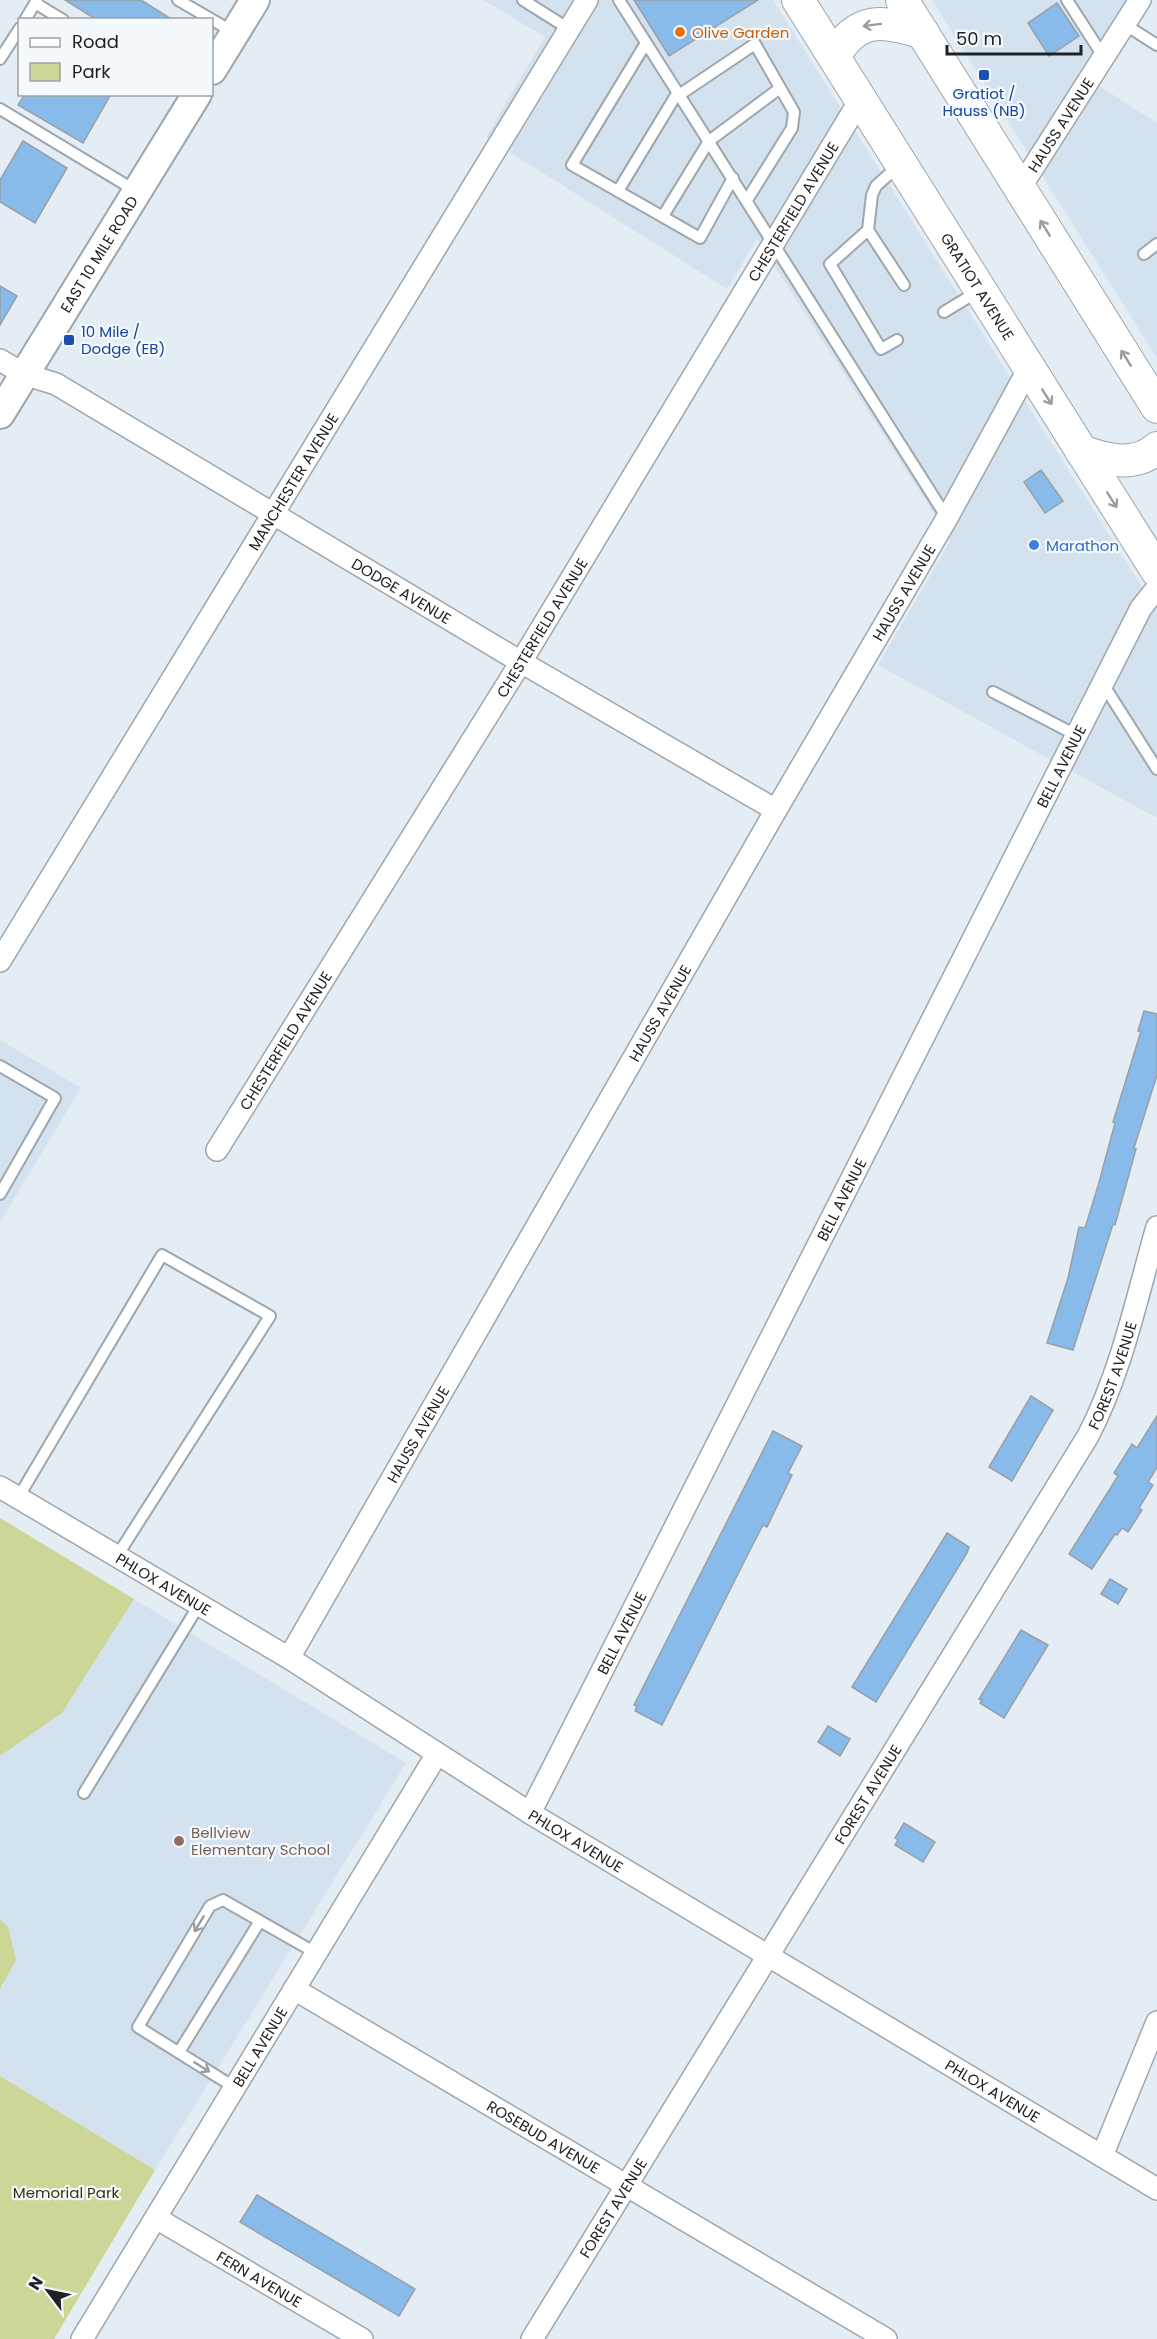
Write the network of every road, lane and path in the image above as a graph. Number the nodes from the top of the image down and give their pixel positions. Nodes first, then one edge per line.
1 (178, 0) edge
2 (255, 0) edge
3 (523, 0) edge
4 (587, 0) edge
5 (619, 0) edge
6 (798, 0) edge
7 (902, 0) edge
8 (1067, 0) edge
9 (1140, 0) edge
10 (36, 1) edge
11 (26, 18) edge
12 (60, 18) edge
13 (209, 18) edge
14 (213, 20) edge
15 (1124, 24) junction
16 (569, 28) junction
17 (18, 31) edge
18 (235, 33) junction
19 (923, 33) junction
20 (646, 43) junction
21 (1157, 45) edge
22 (1103, 56) junction
23 (834, 57) junction
24 (0, 60) edge
25 (213, 68) edge
26 (780, 88) junction
27 (679, 93) junction
28 (193, 96) edge
29 (860, 100) junction
30 (0, 109) edge
31 (709, 141) junction
32 (901, 164) junction
33 (733, 178) junction
34 (1020, 188) junction
35 (137, 191) junction
36 (618, 191) junction
37 (747, 200) junction
38 (663, 216) junction
39 (868, 230) junction
40 (775, 243) junction
41 (1157, 244) edge
42 (1144, 254) dead end
43 (904, 285) dead end
44 (980, 290) junction
45 (944, 312) dead end
46 (897, 340) dead end
47 (12, 367) edge
48 (1029, 368) junction
49 (1157, 407) edge
50 (0, 414) edge
51 (1157, 448) edge
52 (1081, 451) junction
53 (272, 514) junction
54 (947, 518) junction
55 (1157, 571) edge
56 (1157, 588) edge
57 (521, 662) junction
58 (1103, 684) junction
59 (993, 692) dead end
60 (1076, 735) junction
61 (1157, 770) edge
62 (776, 810) junction
63 (0, 961) edge
64 (0, 1066) edge
65 (217, 1150) dead end
66 (0, 1194) edge
67 (1157, 1227) edge
68 (9, 1492) edge
69 (117, 1556) junction
70 (199, 1605) junction
71 (289, 1658) junction
72 (437, 1754) junction
73 (84, 1793) dead end
74 (530, 1813) junction
75 (260, 1921) junction
76 (316, 1953) junction
77 (767, 1954) junction
78 (294, 1989) junction
79 (1157, 2022) edge
80 (179, 2052) junction
81 (234, 2087) junction
82 (1102, 2156) junction
83 (625, 2186) junction
84 (1157, 2189) edge
85 (156, 2218) junction
86 (82, 2339) edge
87 (362, 2339) edge
88 (532, 2339) edge
89 (886, 2339) edge

1 - 13 lane
2 - 18 main road
3 - 16 lane
4 - 16 street, MANCHESTER AVENUE
5 - 20 lane
6 - 23 main road, GRATIOT AVENUE
7 - 19 main road
8 - 22 lane
9 - 15 street, HAUSS AVENUE
10 - 11 lane
10 - 12 lane
14 - 18 lane
15 - 21 lane
15 - 22 street, HAUSS AVENUE
16 - 53 street, MANCHESTER AVENUE
17 - 24 lane
18 - 25 main road
19 -> 23 main road
19 - 34 main road
20 - 27 lane
20 - 36 lane
22 - 34 street, HAUSS AVENUE
23 - 29 main road, GRATIOT AVENUE
26 - 27 lane
26 - 31 lane
26 - 37 lane
27 - 31 lane
27 - 36 lane
28 - 35 main road, EAST 10 MILE ROAD
29 - 32 main road, GRATIOT AVENUE
29 - 40 street, CHESTERFIELD AVENUE
30 - 35 lane
31 - 33 lane
31 - 38 lane
32 - 39 lane
32 - 44 main road, GRATIOT AVENUE
33 - 37 lane
33 - 38 lane
49 -> 34 main road
35 - 47 main road, EAST 10 MILE ROAD
36 - 38 lane
37 - 40 lane
39 - 43 lane
39 - 46 lane
40 - 54 lane
40 - 57 street, CHESTERFIELD AVENUE
41 - 42 lane
44 - 45 lane
44 - 48 main road, GRATIOT AVENUE
47 - 50 main road, EAST 10 MILE ROAD
47 - 53 street, DODGE AVENUE
48 -> 52 main road, GRATIOT AVENUE
48 - 54 street, HAUSS AVENUE
51 - 52 main road
52 -> 55 main road, GRATIOT AVENUE
53 - 57 street, DODGE AVENUE
53 - 63 street, MANCHESTER AVENUE
54 - 62 street, HAUSS AVENUE
56 - 58 street, BELL AVENUE
57 - 62 street, DODGE AVENUE
57 - 65 street, CHESTERFIELD AVENUE
58 - 60 street, BELL AVENUE
58 - 61 lane
59 - 60 lane
60 - 74 street, BELL AVENUE
62 - 71 street, HAUSS AVENUE
64 - 66 lane
67 - 77 street, FOREST AVENUE
68 - 69 street, PHLOX AVENUE
68 - 69 lane
69 - 70 street, PHLOX AVENUE
70 - 71 street, PHLOX AVENUE
70 - 73 lane
71 - 72 street, PHLOX AVENUE
72 - 74 street, PHLOX AVENUE
72 - 76 street, BELL AVENUE
74 - 77 street, PHLOX AVENUE
75 - 76 lane
75 - 80 lane
75 -> 80 lane
76 - 78 street, BELL AVENUE
77 - 82 street, PHLOX AVENUE
77 - 83 street, FOREST AVENUE
78 - 81 street, BELL AVENUE
78 - 83 street, ROSEBUD AVENUE
79 - 82 street
80 -> 81 lane
81 - 85 street, BELL AVENUE
82 - 84 street, PHLOX AVENUE
83 - 88 street, FOREST AVENUE
83 - 89 street, ROSEBUD AVENUE
85 - 86 street, BELL AVENUE
85 - 87 street, FERN AVENUE

